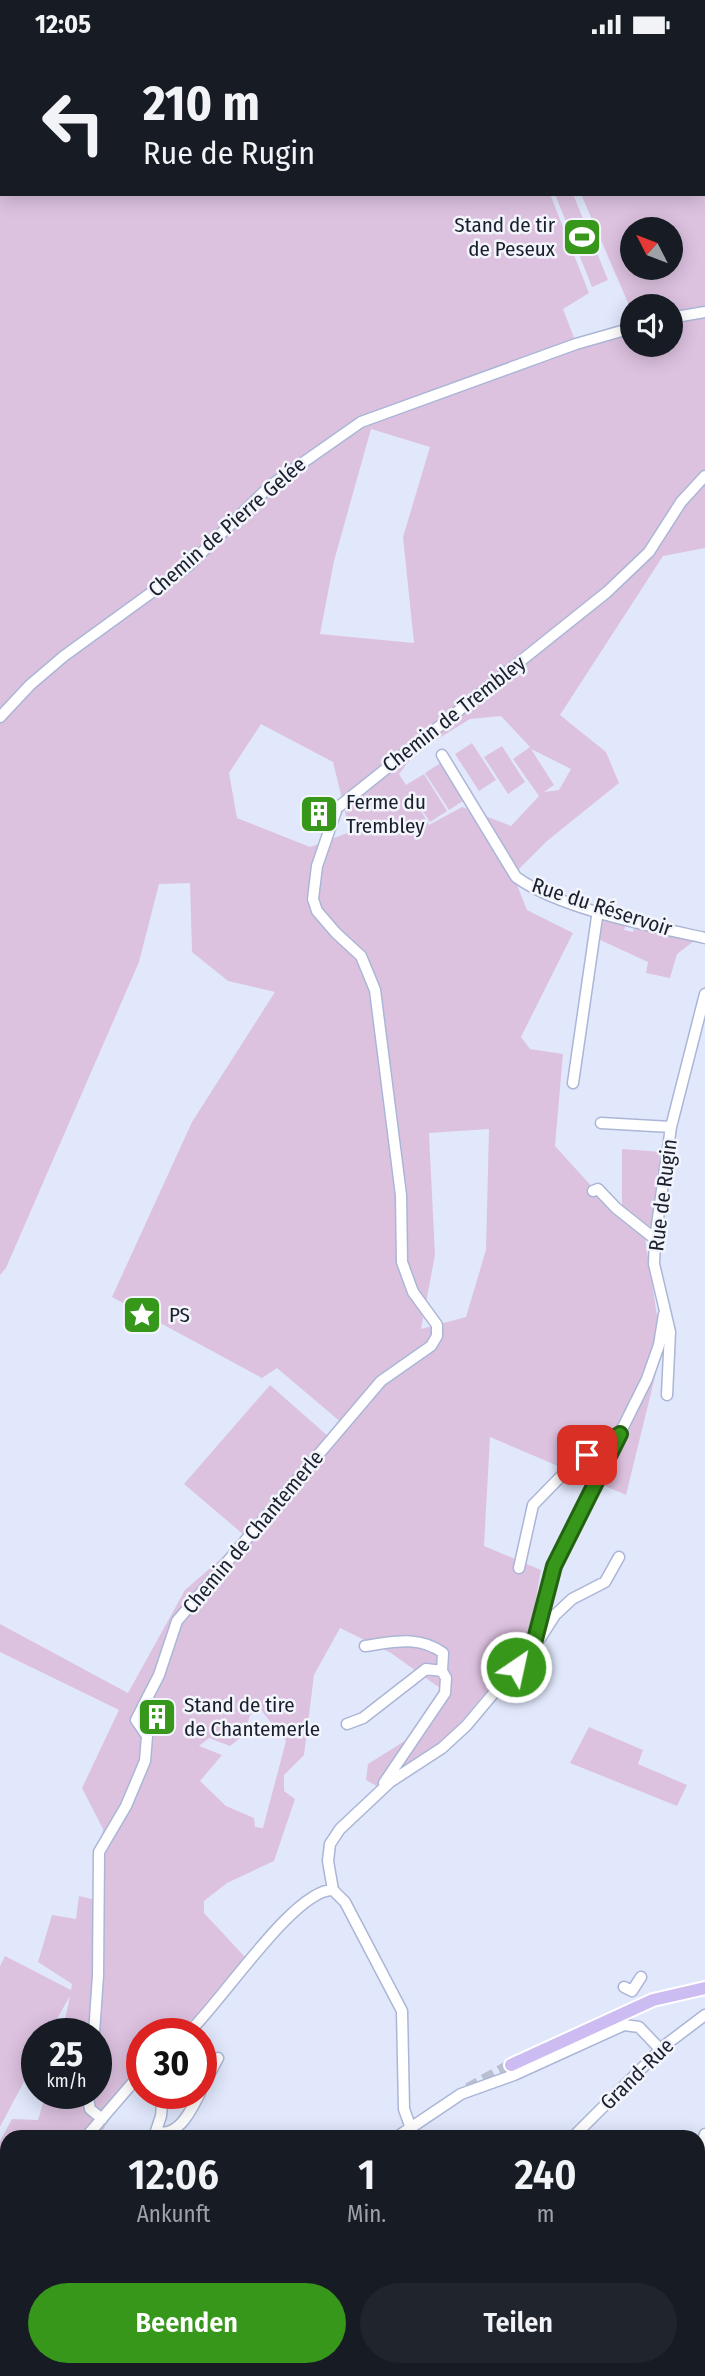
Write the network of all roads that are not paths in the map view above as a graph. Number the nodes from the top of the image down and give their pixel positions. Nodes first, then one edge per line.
1 (705, 312) edge
2 (683, 316) edge
3 (620, 331) edge
4 (705, 476) edge
5 (0, 717) edge
6 (442, 755) dead end
7 (598, 910) junction
8 (705, 938) edge
9 (705, 994) edge
10 (573, 1083) dead end
11 (601, 1123) dead end
12 (671, 1127) junction
13 (593, 1191) dead end
14 (655, 1239) junction
15 (664, 1305) junction
16 (431, 1346) joint
17 (667, 1395) dead end
18 (620, 1434) junction
19 (619, 1557) dead end
20 (519, 1568) dead end
21 (365, 1646) dead end
22 (533, 1647) junction
23 (442, 1671) junction
24 (347, 1724) dead end
25 (375, 1795) junction
26 (333, 1890) junction
27 (641, 1977) dead end
28 (624, 1987) dead end
29 (705, 1988) edge
30 (705, 2015) edge
31 (95, 2018) edge
32 (201, 2018) edge
33 (660, 2049) junction
34 (511, 2065) tunnel mouth
35 (126, 2091) edge
36 (90, 2109) edge
37 (160, 2109) edge
38 (190, 2109) edge
39 (102, 2119) junction
40 (92, 2130) edge
41 (156, 2130) edge
42 (174, 2130) edge
43 (411, 2130) edge
44 (415, 2130) edge
45 (580, 2130) edge

1 - 2 street
3 - 5 street, Chemin de Pierre Gelée
4 - 16 street, Chemin de Trembley
6 - 7 street, Rue du Réservoir
7 - 8 street, Rue du Réservoir
7 - 10 street
9 - 12 street, Rue de Rugin
11 - 12 street, Rue de Rugin
12 - 14 street, Rue de Rugin
13 - 14 street
14 - 15 street, Rue de Rugin
15 - 17 street, Rue de Rugin
15 - 18 street, Rue de Rugin
16 - 31 street, Chemin de Chantemerle
18 - 20 street
18 - 22 street, Rue de Rugin
19 - 22 street
21 - 23 street
22 - 25 street
23 - 24 street
23 - 25 street
25 - 26 street
26 - 32 street
26 - 43 street
27 - 28 street
29 - 34 main road
30 - 33 street, Grand-Rue
33 - 44 street
33 - 45 street, Grand-Rue
35 - 39 street
36 - 39 street
37 - 41 street
38 - 42 street
39 - 40 street

